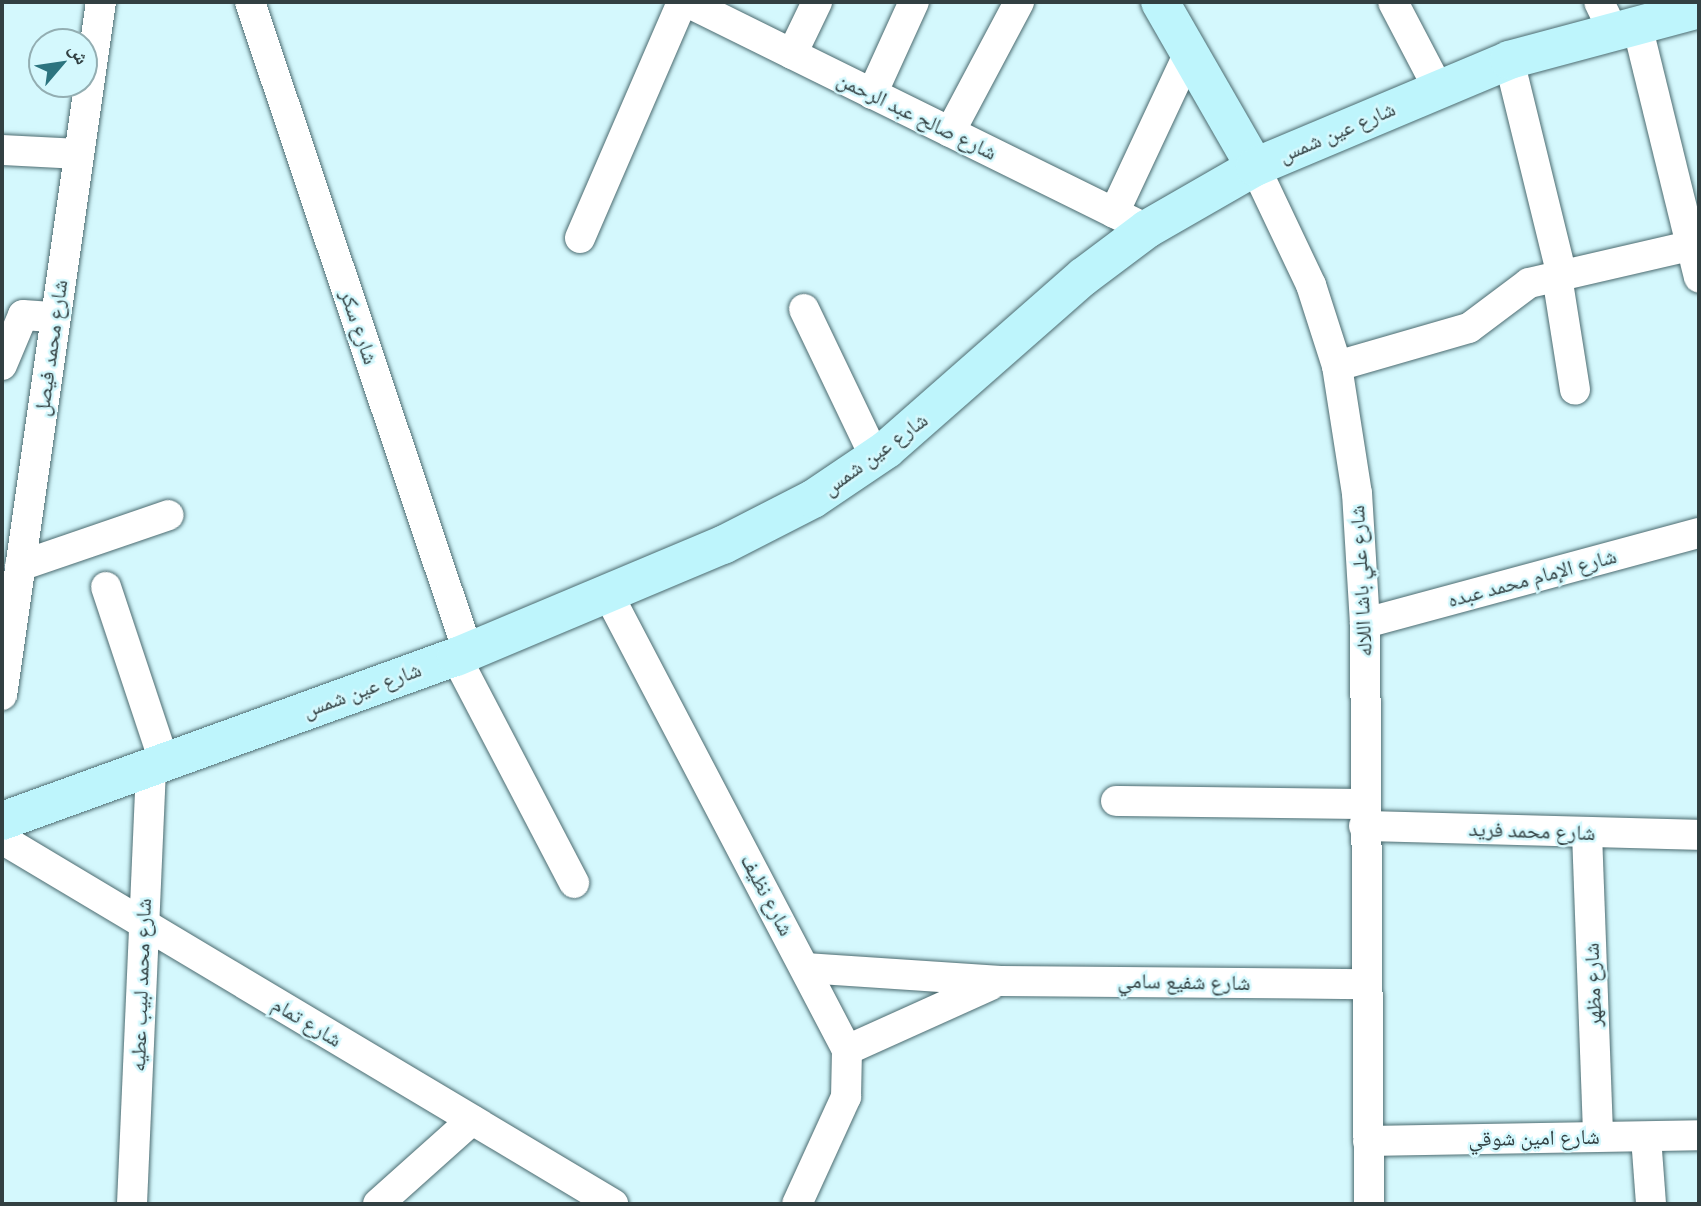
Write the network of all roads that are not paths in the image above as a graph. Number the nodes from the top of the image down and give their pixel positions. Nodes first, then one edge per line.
1 (101, 2) edge
2 (250, 2) edge
3 (684, 2) edge
4 (817, 2) edge
5 (914, 2) edge
6 (1019, 2) edge
7 (1160, 2) edge
8 (1393, 2) edge
9 (1699, 9) edge
10 (1616, 19) edge
11 (1189, 53) junction
12 (792, 54) junction
13 (1510, 60) junction
14 (1438, 88) junction
15 (872, 94) junction
16 (950, 132) junction
17 (2, 150) edge
18 (79, 154) junction
19 (1255, 167) junction
20 (1130, 221) junction
21 (1695, 233) edge
22 (580, 238) dead end
23 (1559, 275) junction
24 (1699, 278) edge
25 (804, 309) dead end
26 (55, 317) junction
27 (2, 365) edge
28 (1337, 366) junction
29 (1575, 390) dead end
30 (875, 457) junction
31 (169, 515) dead end
32 (1699, 533) edge
33 (20, 566) junction
34 (106, 587) dead end
35 (608, 594) junction
36 (1365, 623) junction
37 (462, 655) junction
38 (2, 695) edge
39 (157, 764) junction
40 (1116, 801) dead end
41 (1365, 815) junction
42 (2, 821) edge
43 (1587, 833) junction
44 (1699, 835) edge
45 (2, 839) edge
46 (574, 883) dead end
47 (144, 925) junction
48 (805, 968) junction
49 (1001, 981) junction
50 (1366, 984) junction
51 (847, 1050) junction
52 (472, 1120) junction
53 (1699, 1135) edge
54 (1598, 1136) junction
55 (1646, 1137) junction
56 (1368, 1141) junction
57 (582, 1197) edge
58 (132, 1204) edge
59 (378, 1204) edge
60 (613, 1204) edge
61 (797, 1204) edge
62 (1369, 1204) edge
63 (1651, 1204) edge

1 - 18 street, شارع محمد فيصل
2 - 37 street, شارع سكر
3 - 12 street, شارع صالح عبد الرحمن
3 - 22 street
4 - 12 street
5 - 15 street
6 - 16 street
7 - 11 main road, شارع علي باشا اللاله
8 - 14 street
9 - 10 main road, شارع عين شمس
10 - 13 main road, شارع عين شمس
10 - 21 street
11 - 19 main road, شارع علي باشا اللاله
11 - 20 street
12 - 15 street, شارع صالح عبد الرحمن
13 - 14 main road, شارع عين شمس
13 - 23 street
14 - 19 main road, شارع عين شمس
15 - 16 street, شارع صالح عبد الرحمن
16 - 20 street, شارع صالح عبد الرحمن
17 - 18 street
18 - 26 street, شارع محمد فيصل
19 - 20 main road, شارع عين شمس
19 - 28 street, شارع علي باشا اللاله
20 - 30 main road, شارع عين شمس
21 - 23 street
21 - 24 street
23 - 28 street
23 - 29 street
25 - 30 street
26 - 27 street
26 - 33 street, شارع محمد فيصل
28 - 36 street, شارع علي باشا اللاله
30 - 35 main road, شارع عين شمس
31 - 33 street
32 - 36 street, شارع الإمام محمد عبده
33 - 38 street, شارع محمد فيصل
34 - 39 street
35 - 37 main road, شارع عين شمس
35 - 48 street, شارع نظيف
36 - 41 street, شارع علي باشا اللاله
37 - 39 main road, شارع عين شمس
37 - 46 street, شارع سكر
39 - 42 main road, شارع عين شمس
39 - 47 street, شارع محمد لبيب عطيه
40 - 41 street, شارع محمد فريد
41 - 43 street, شارع محمد فريد
41 - 50 street, شارع علي باشا اللاله
43 - 44 street, شارع محمد فريد
43 - 54 street, شارع مظهر
45 - 47 street, شارع تمام
47 - 52 street, شارع تمام
47 - 58 street, شارع محمد لبيب عطيه
48 - 49 street, شارع شفيع سامي
48 - 51 street, شارع نظيف
49 - 50 street, شارع شفيع سامي
49 - 51 street, شارع شفيع سامي
50 - 56 street, شارع علي باشا اللاله
51 - 61 street, شارع نظيف
52 - 57 street, شارع تمام
52 - 59 street
53 - 55 street, شارع امين شوقي
54 - 55 street, شارع امين شوقي
54 - 56 street, شارع امين شوقي
55 - 63 street
56 - 62 street, شارع علي باشا اللاله
57 - 60 street, شارع تمام

